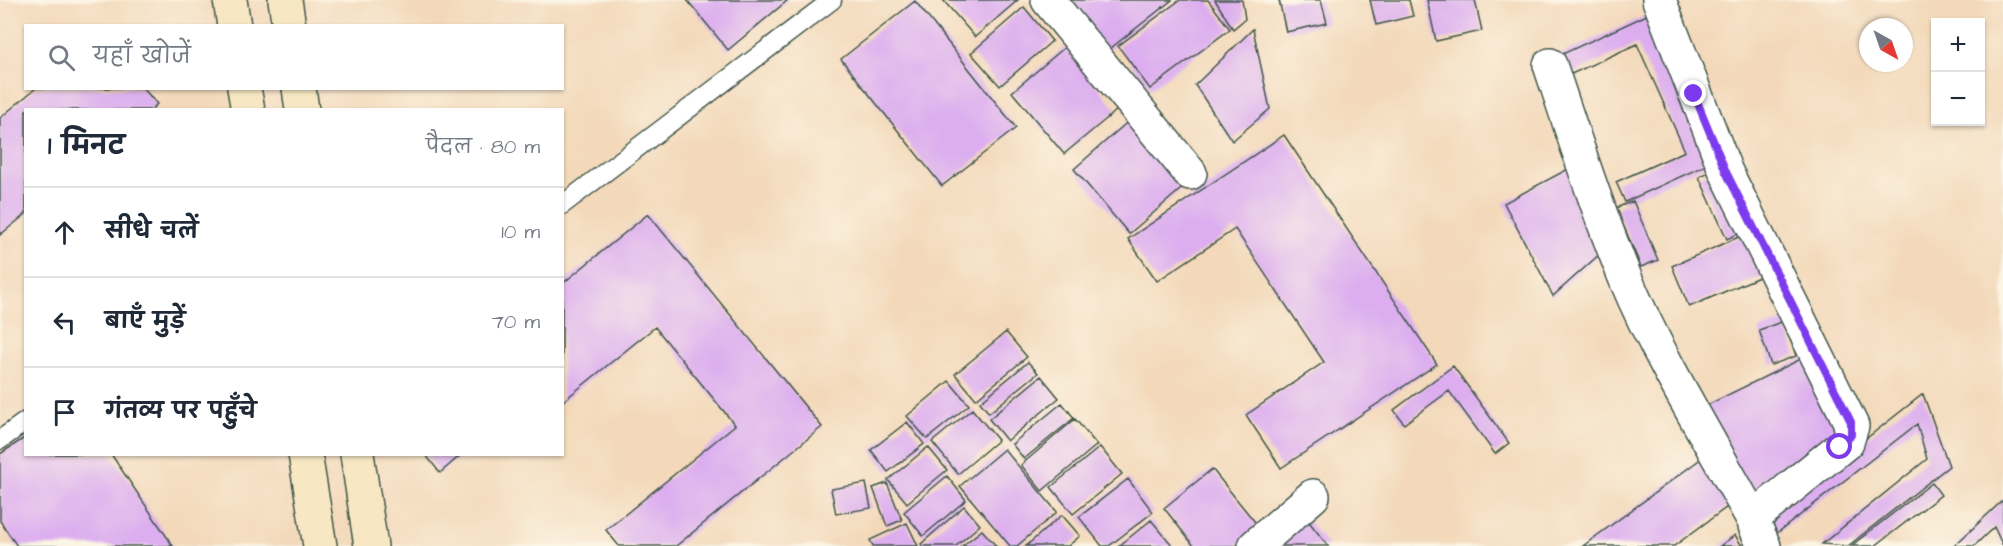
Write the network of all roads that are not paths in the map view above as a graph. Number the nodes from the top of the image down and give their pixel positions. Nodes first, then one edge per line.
1 (230, 0) edge
2 (285, 0) edge
3 (831, 0) edge
4 (1048, 0) edge
5 (1659, 0) edge
6 (234, 24) edge
7 (289, 24) edge
8 (1551, 65) dead end
9 (244, 90) edge
10 (299, 90) edge
11 (248, 108) edge
12 (302, 108) edge
13 (1190, 173) dead end
14 (564, 203) edge
15 (24, 422) edge
16 (0, 440) edge
17 (305, 456) edge
18 (357, 456) edge
19 (1313, 496) dead end
20 (1759, 534) edge
21 (320, 546) edge
22 (371, 546) edge
23 (1255, 546) edge

1 - 6 main road
2 - 7 main road
3 - 14 lane
4 - 13 street
5 - 20 street
8 - 20 street
9 - 11 main road
10 - 12 main road
15 - 16 lane
17 - 21 main road
18 - 22 main road
19 - 23 street

